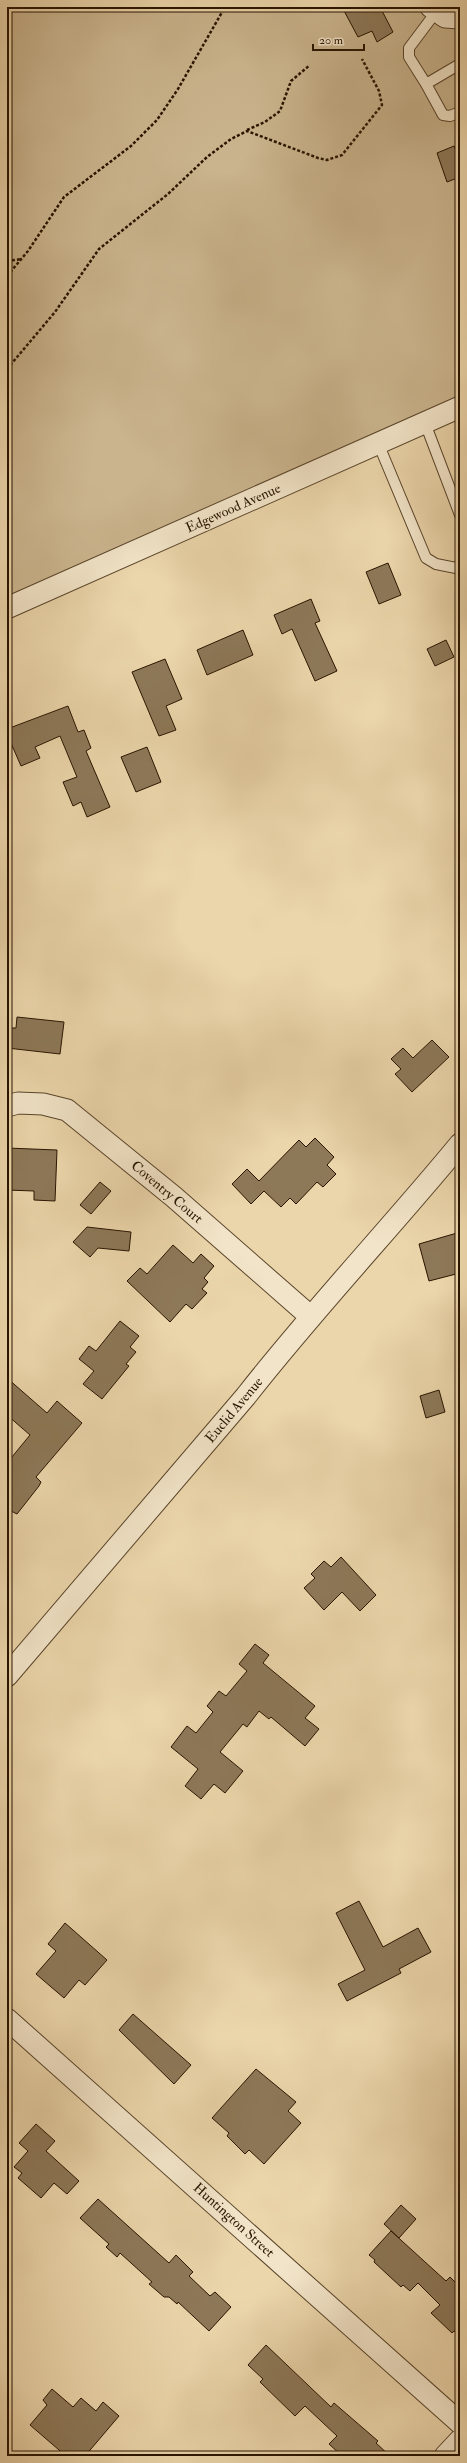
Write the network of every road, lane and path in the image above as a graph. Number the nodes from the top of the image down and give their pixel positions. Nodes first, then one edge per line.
1 (225, 7) edge
2 (434, 10) edge
3 (460, 18) edge
4 (362, 59) dead end
5 (310, 64) dead end
6 (460, 64) edge
7 (426, 84) junction
8 (460, 112) edge
9 (247, 131) junction
10 (22, 260) junction
11 (7, 261) edge
12 (7, 276) edge
13 (7, 369) edge
14 (460, 407) edge
15 (425, 423) junction
16 (378, 443) junction
17 (460, 514) edge
18 (460, 564) edge
19 (7, 608) edge
20 (7, 1106) edge
21 (460, 1144) edge
22 (311, 1317) junction
23 (7, 1676) edge
24 (7, 2019) edge
25 (460, 2423) edge
26 (460, 2440) edge
27 (446, 2456) edge

1 - 10 path
2 - 3 street
2 - 7 lane
4 - 9 path
5 - 9 path
6 - 7 lane
7 - 8 lane
9 - 13 path
10 - 11 path
10 - 12 path
14 - 15 street, Edgewood Avenue
15 - 16 street, Edgewood Avenue
15 - 17 lane
16 - 18 lane
16 - 19 street, Edgewood Avenue
20 - 22 street, Coventry Court
21 - 22 street, Euclid Avenue
22 - 23 street, Euclid Avenue
24 - 25 street, Huntington Street
26 - 27 street

